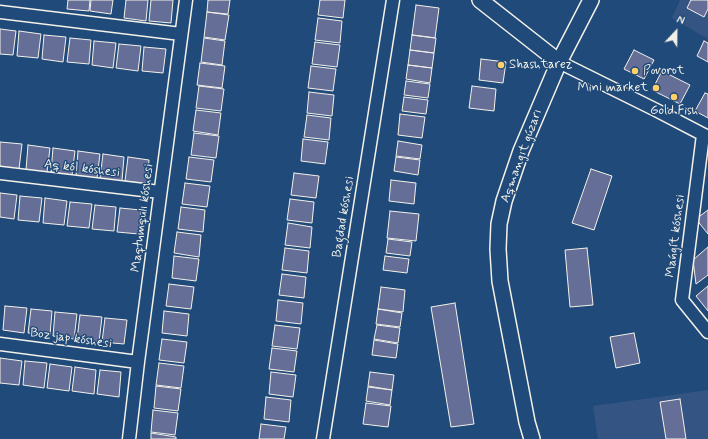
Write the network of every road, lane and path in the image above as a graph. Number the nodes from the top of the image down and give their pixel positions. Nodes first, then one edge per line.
1 (186, 0) edge
2 (392, 0) edge
3 (480, 0) edge
4 (591, 0) edge
5 (0, 12) edge
6 (181, 34) junction
7 (559, 62) junction
8 (706, 136) edge
9 (0, 173) edge
10 (160, 192) junction
11 (708, 332) edge
12 (0, 344) edge
13 (138, 362) junction
14 (129, 439) edge
15 (323, 439) edge
16 (532, 439) edge

1 - 6 street, Maqtumqulı kóshesi
2 - 15 street, Bagdad kóshesi
3 - 7 street
4 - 7 street, Aqmangıt gúzarı
5 - 6 street
6 - 10 street, Maqtumqulı kóshesi
7 - 8 street
7 - 16 street, Aqmangıt gúzarı
8 - 11 street, Mańǵıt kóshesi
9 - 10 street, Aq kól kóshesi
10 - 13 street, Maqtumqulı kóshesi
12 - 13 street, Boz jap kóshesi
13 - 14 street, Maqtumqulı kóshesi

